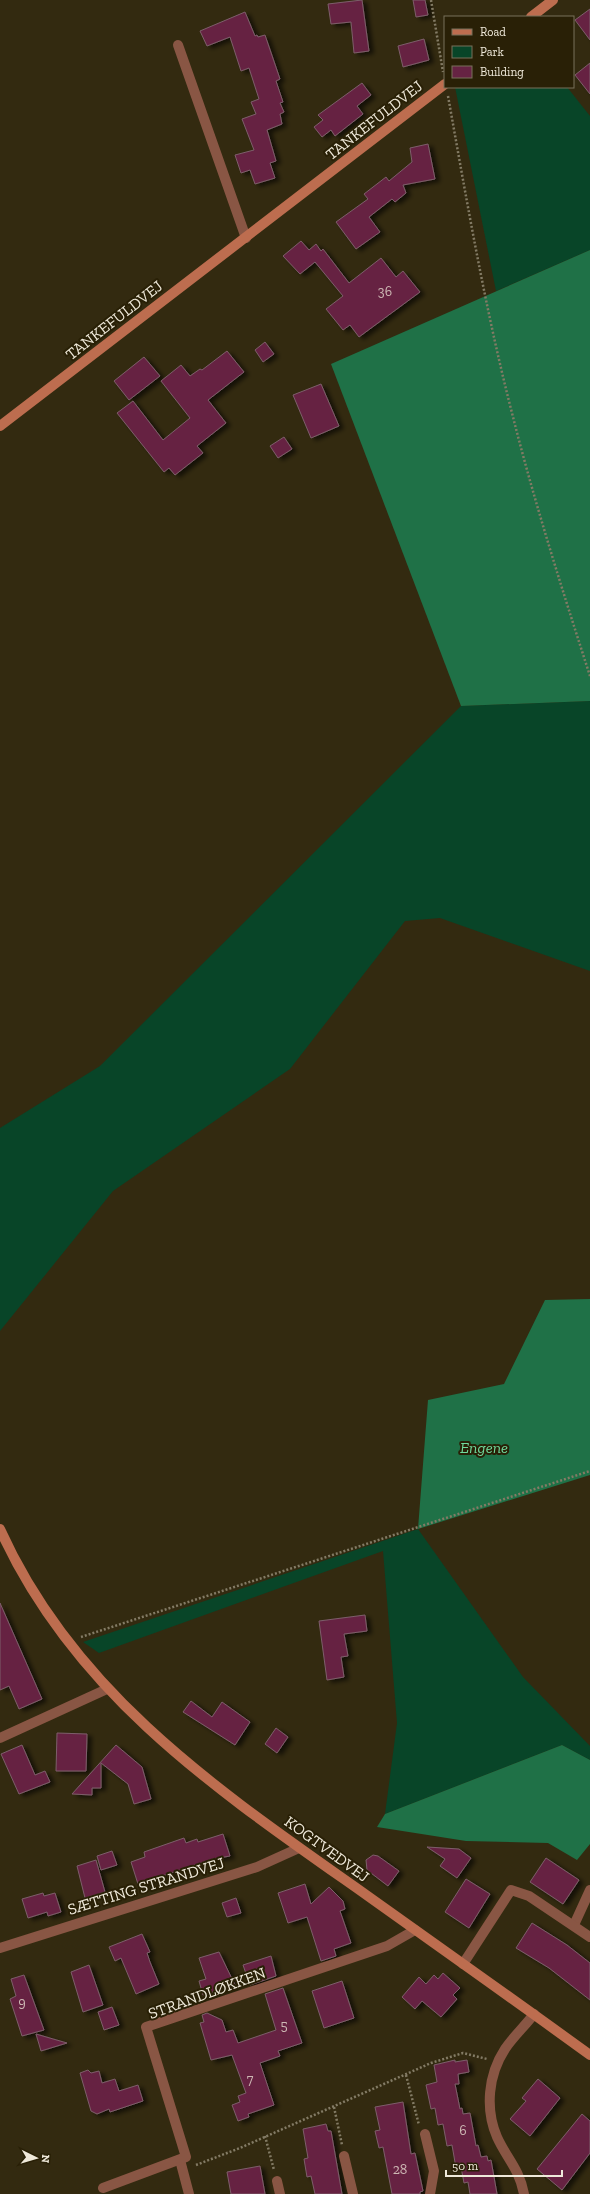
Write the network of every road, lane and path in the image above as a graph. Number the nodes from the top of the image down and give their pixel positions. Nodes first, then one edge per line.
1 (431, 0) edge
2 (553, 0) edge
3 (532, 16) edge
4 (178, 45) dead end
5 (444, 80) edge
6 (447, 95) dead end
7 (246, 238) junction
8 (0, 426) edge
9 (590, 676) edge
10 (590, 1471) edge
11 (0, 1528) edge
12 (69, 1641) junction
13 (107, 1689) junction
14 (0, 1738) edge
15 (299, 1848) junction
16 (590, 1890) edge
17 (574, 1925) junction
18 (415, 1930) junction
19 (590, 1937) edge
20 (0, 1948) edge
21 (463, 1964) junction
22 (534, 2014) junction
23 (590, 2055) edge
24 (497, 2063) junction
25 (406, 2075) junction
26 (334, 2107) junction
27 (425, 2134) joint
28 (266, 2136) junction
29 (344, 2156) joint
30 (180, 2160) junction
31 (193, 2166) dead end
32 (277, 2181) joint
33 (103, 2188) dead end
34 (189, 2194) edge
35 (280, 2194) edge
36 (353, 2194) edge
37 (430, 2194) edge
38 (524, 2194) edge

1 - 5 path
2 - 3 street
4 - 7 street
5 - 7 street, TANKEFULDVEJ
6 - 9 path
7 - 8 street, TANKEFULDVEJ
10 - 12 path
11 - 12 street, KOGTVEDVEJ
12 - 13 street, KOGTVEDVEJ
13 - 14 street
13 - 15 street, KOGTVEDVEJ
15 - 18 street, KOGTVEDVEJ
15 - 20 street, SÆTTING STRANDVEJ
16 - 17 street
17 - 19 street
17 - 21 street
18 - 21 street, KOGTVEDVEJ
18 - 30 street, STRANDLØKKEN
21 - 22 street, KOGTVEDVEJ
22 - 23 street, KOGTVEDVEJ
22 - 24 street
24 - 25 path
24 - 38 street
25 - 26 path
25 - 27 path
26 - 28 path
26 - 29 path
27 - 37 street
28 - 31 path
28 - 32 path
29 - 36 street
30 - 33 street
30 - 34 street
32 - 35 street

